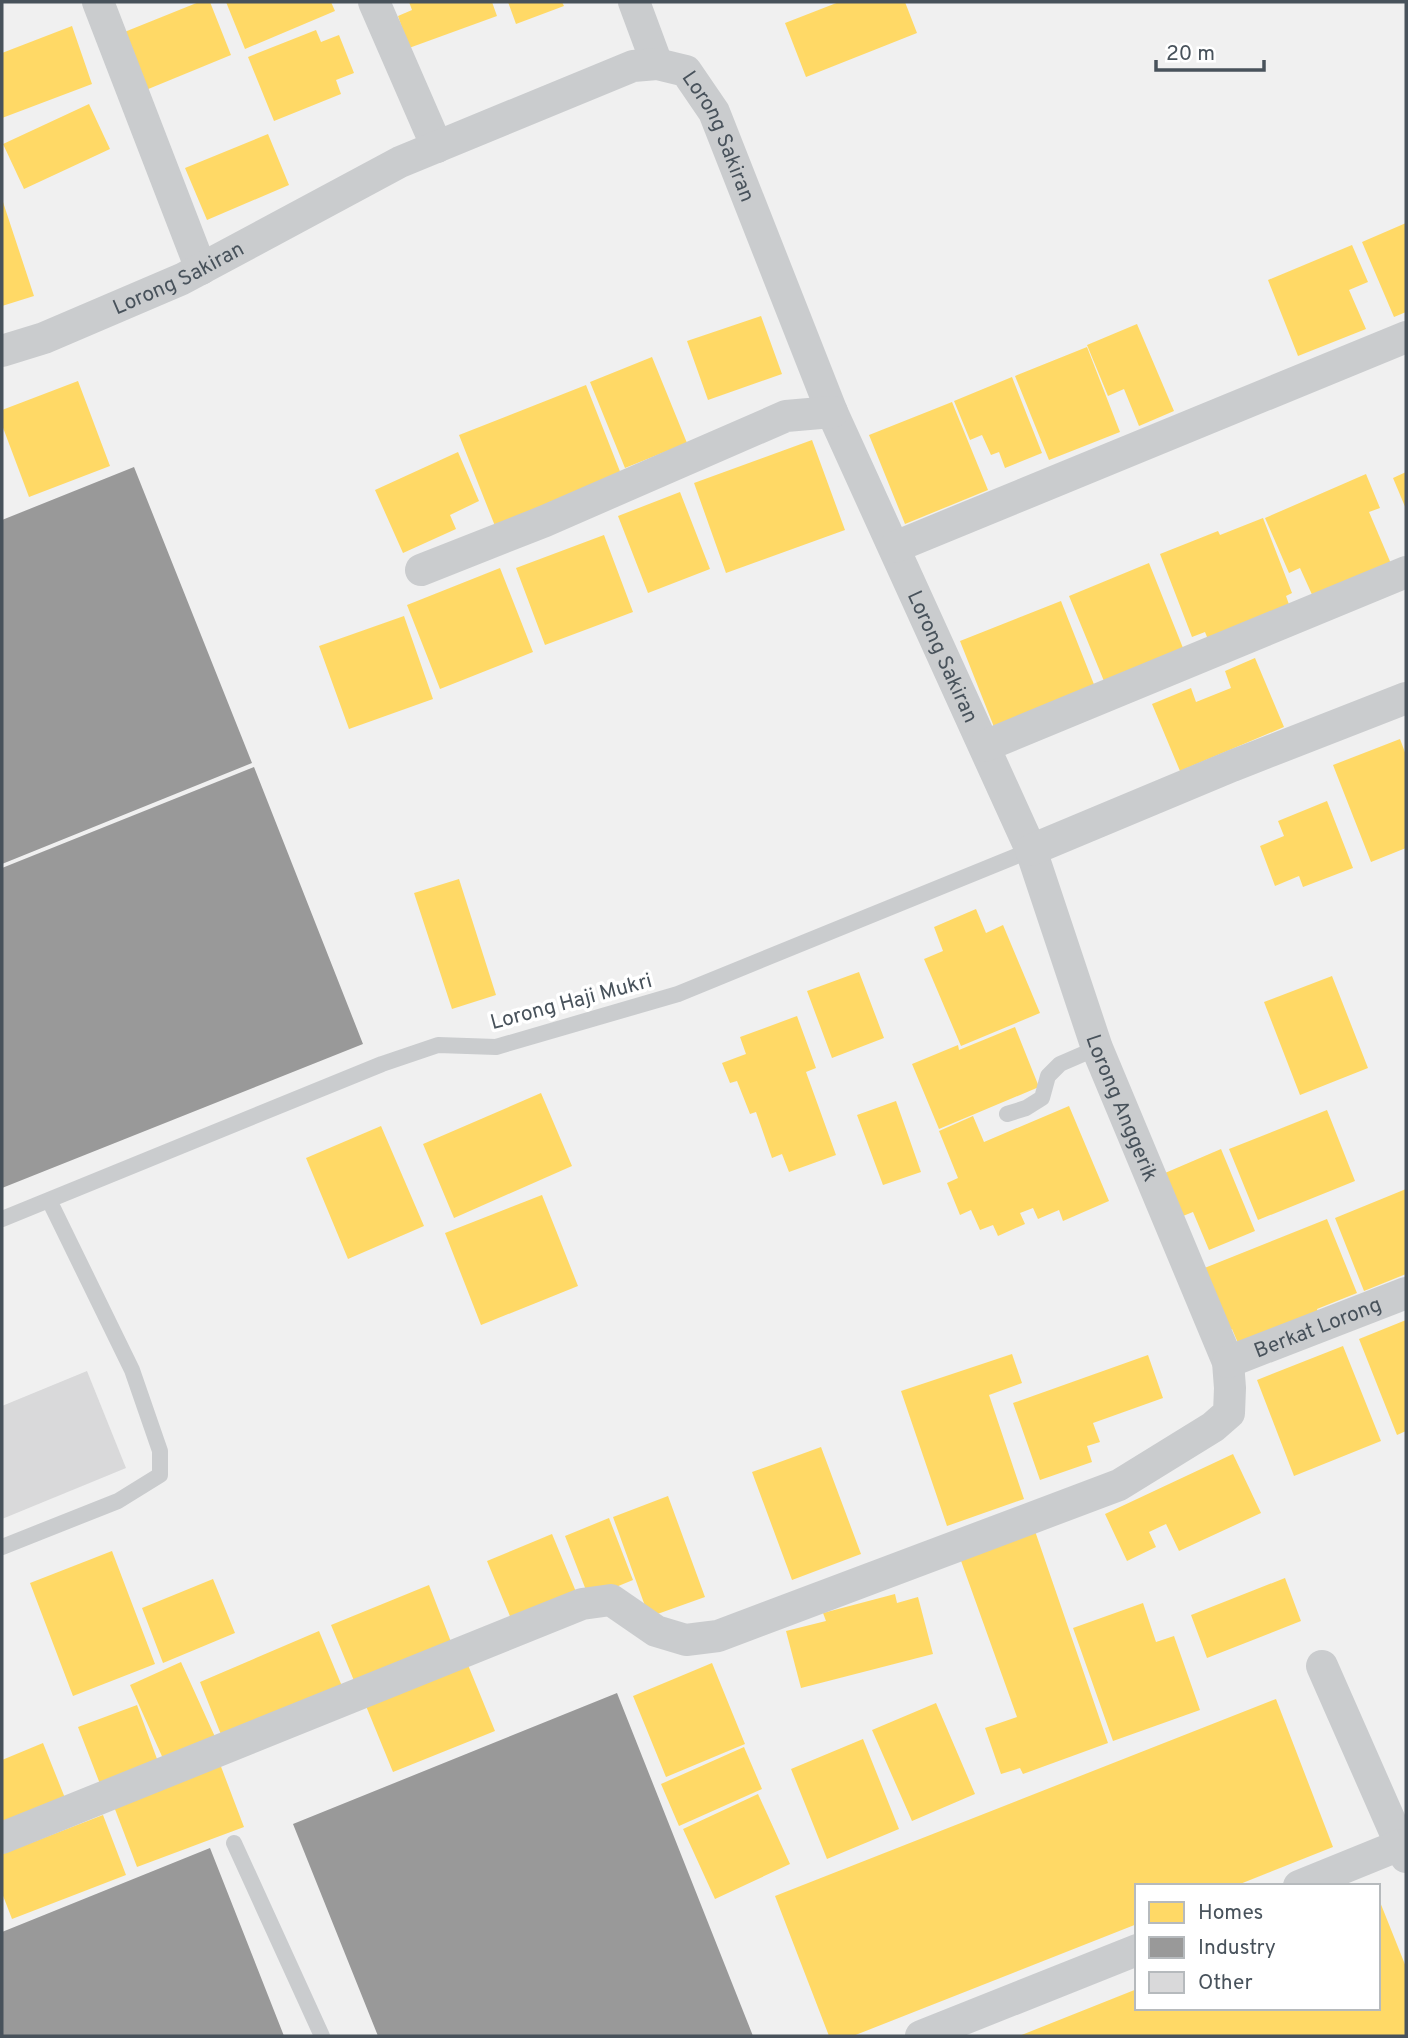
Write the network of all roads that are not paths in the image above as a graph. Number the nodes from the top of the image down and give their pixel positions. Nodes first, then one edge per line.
1 (98, 2) edge
2 (374, 2) edge
3 (634, 2) edge
4 (657, 64) junction
5 (438, 147) junction
6 (201, 269) junction
7 (1406, 337) edge
8 (2, 351) edge
9 (832, 412) junction
10 (895, 547) junction
11 (421, 570) dead end
12 (1406, 572) edge
13 (1406, 698) edge
14 (985, 746) junction
15 (1031, 850) junction
16 (1097, 1048) junction
17 (1007, 1114) dead end
18 (50, 1200) junction
19 (2, 1219) edge
20 (1406, 1293) edge
21 (1228, 1362) junction
22 (2, 1547) edge
23 (1322, 1666) dead end
24 (2, 1838) edge
25 (234, 1843) dead end
26 (1403, 1851) edge
27 (1305, 1884) edge
28 (1135, 1951) edge
29 (322, 2036) edge
30 (921, 2036) edge

1 - 6 street
2 - 5 street
3 - 4 street
4 - 5 street, Lorong Sakiran
4 - 9 street, Lorong Sakiran
5 - 6 street, Lorong Sakiran
6 - 8 street, Lorong Sakiran
7 - 10 street
9 - 10 street, Lorong Sakiran
9 - 11 street
10 - 14 street, Lorong Sakiran
12 - 14 street
13 - 15 street
14 - 15 street, Lorong Sakiran
15 - 16 street, Lorong Anggerik
15 - 18 lane, Lorong Haji Mukri
16 - 17 lane
16 - 21 street, Lorong Anggerik
18 - 19 lane, Lorong Haji Mukri
18 - 22 lane
20 - 21 street, Berkat Lorong
21 - 24 street, Lorong Anggerik
23 - 26 street
25 - 29 lane
26 - 27 street
28 - 30 street

